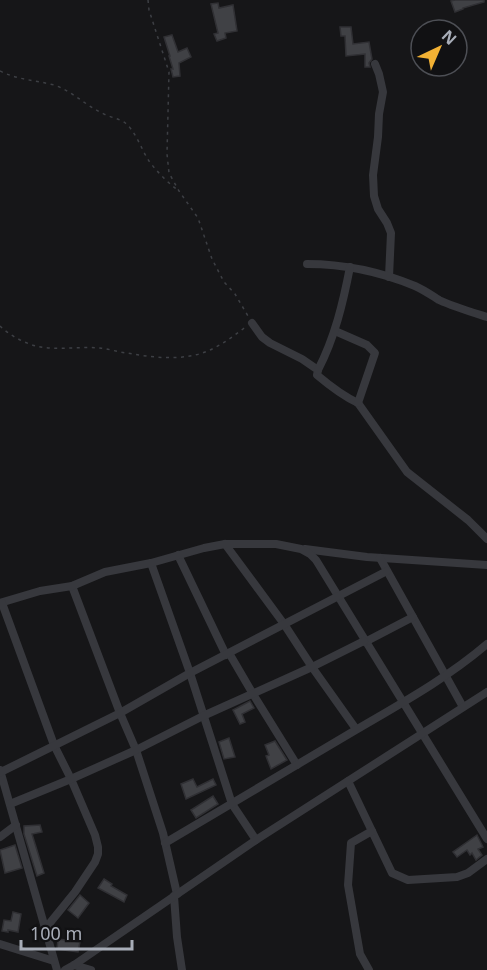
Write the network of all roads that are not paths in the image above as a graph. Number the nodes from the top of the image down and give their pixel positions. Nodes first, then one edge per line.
1 (375, 64) dead end
2 (307, 264) dead end
3 (350, 267) junction
4 (389, 277) junction
5 (487, 317) edge
6 (252, 323) road end
7 (335, 331) junction
8 (318, 370) junction
9 (358, 403) junction
10 (487, 539) edge
11 (225, 544) junction
12 (301, 549) junction
13 (178, 555) junction
14 (380, 558) junction
15 (151, 563) junction
16 (487, 565) edge
17 (387, 571) junction
18 (72, 586) junction
19 (338, 597) junction
20 (1, 603) edge
21 (413, 617) junction
22 (284, 624) junction
23 (365, 642) junction
24 (487, 644) edge
25 (228, 654) junction
26 (312, 667) junction
27 (190, 674) junction
28 (446, 676) junction
29 (487, 692) edge
30 (253, 694) junction
31 (403, 703) junction
32 (463, 707) junction
33 (120, 713) junction
34 (203, 716) junction
35 (357, 729) junction
36 (423, 734) junction
37 (54, 745) junction
38 (136, 750) junction
39 (297, 765) junction
40 (0, 771) edge
41 (71, 779) junction
42 (348, 781) junction
43 (10, 804) junction
44 (232, 804) junction
45 (16, 825) junction
46 (372, 831) junction
47 (0, 837) edge
48 (487, 839) edge
49 (256, 840) junction
50 (165, 843) junction
51 (487, 859) edge
52 (175, 895) junction
53 (45, 929) junction
54 (0, 944) edge
55 (54, 961) junction
56 (74, 965) junction
57 (57, 970) edge
58 (65, 970) edge
59 (91, 970) edge
60 (182, 970) edge
61 (369, 970) edge

1 - 4 street
2 - 3 street
3 - 4 street
3 - 7 street
4 - 5 street
6 - 8 street
7 - 8 street
7 - 9 street
8 - 9 street
9 - 10 street
11 - 12 street
11 - 13 street
11 - 22 street
12 - 14 street
12 - 19 street
13 - 15 street
13 - 25 street
14 - 16 street
14 - 17 street
15 - 18 street
15 - 27 street
17 - 19 street
17 - 21 street
18 - 20 street
18 - 33 street
19 - 22 street
19 - 23 street
20 - 37 street
21 - 23 street
21 - 28 street
22 - 25 street
22 - 26 street
23 - 26 street
23 - 31 street
24 - 28 street
25 - 27 street
25 - 30 street
26 - 30 street
26 - 35 street
27 - 33 street
27 - 34 street
28 - 31 street
28 - 32 street
29 - 32 street
30 - 34 street
30 - 39 street
31 - 35 street
31 - 36 street
32 - 36 street
33 - 37 street
33 - 38 street
34 - 38 street
34 - 44 street
35 - 39 street
36 - 42 street
36 - 48 street
37 - 40 street
37 - 41 street
38 - 41 street
38 - 50 street
39 - 44 street
40 - 43 street
41 - 43 street
41 - 53 street
42 - 46 street
42 - 49 street
43 - 45 street
44 - 49 street
44 - 50 street
45 - 47 street
45 - 53 street
46 - 51 street
46 - 61 street
49 - 52 street
50 - 52 street
52 - 56 street
52 - 60 street
53 - 55 street
54 - 55 street
55 - 57 street
56 - 58 street
56 - 59 street

